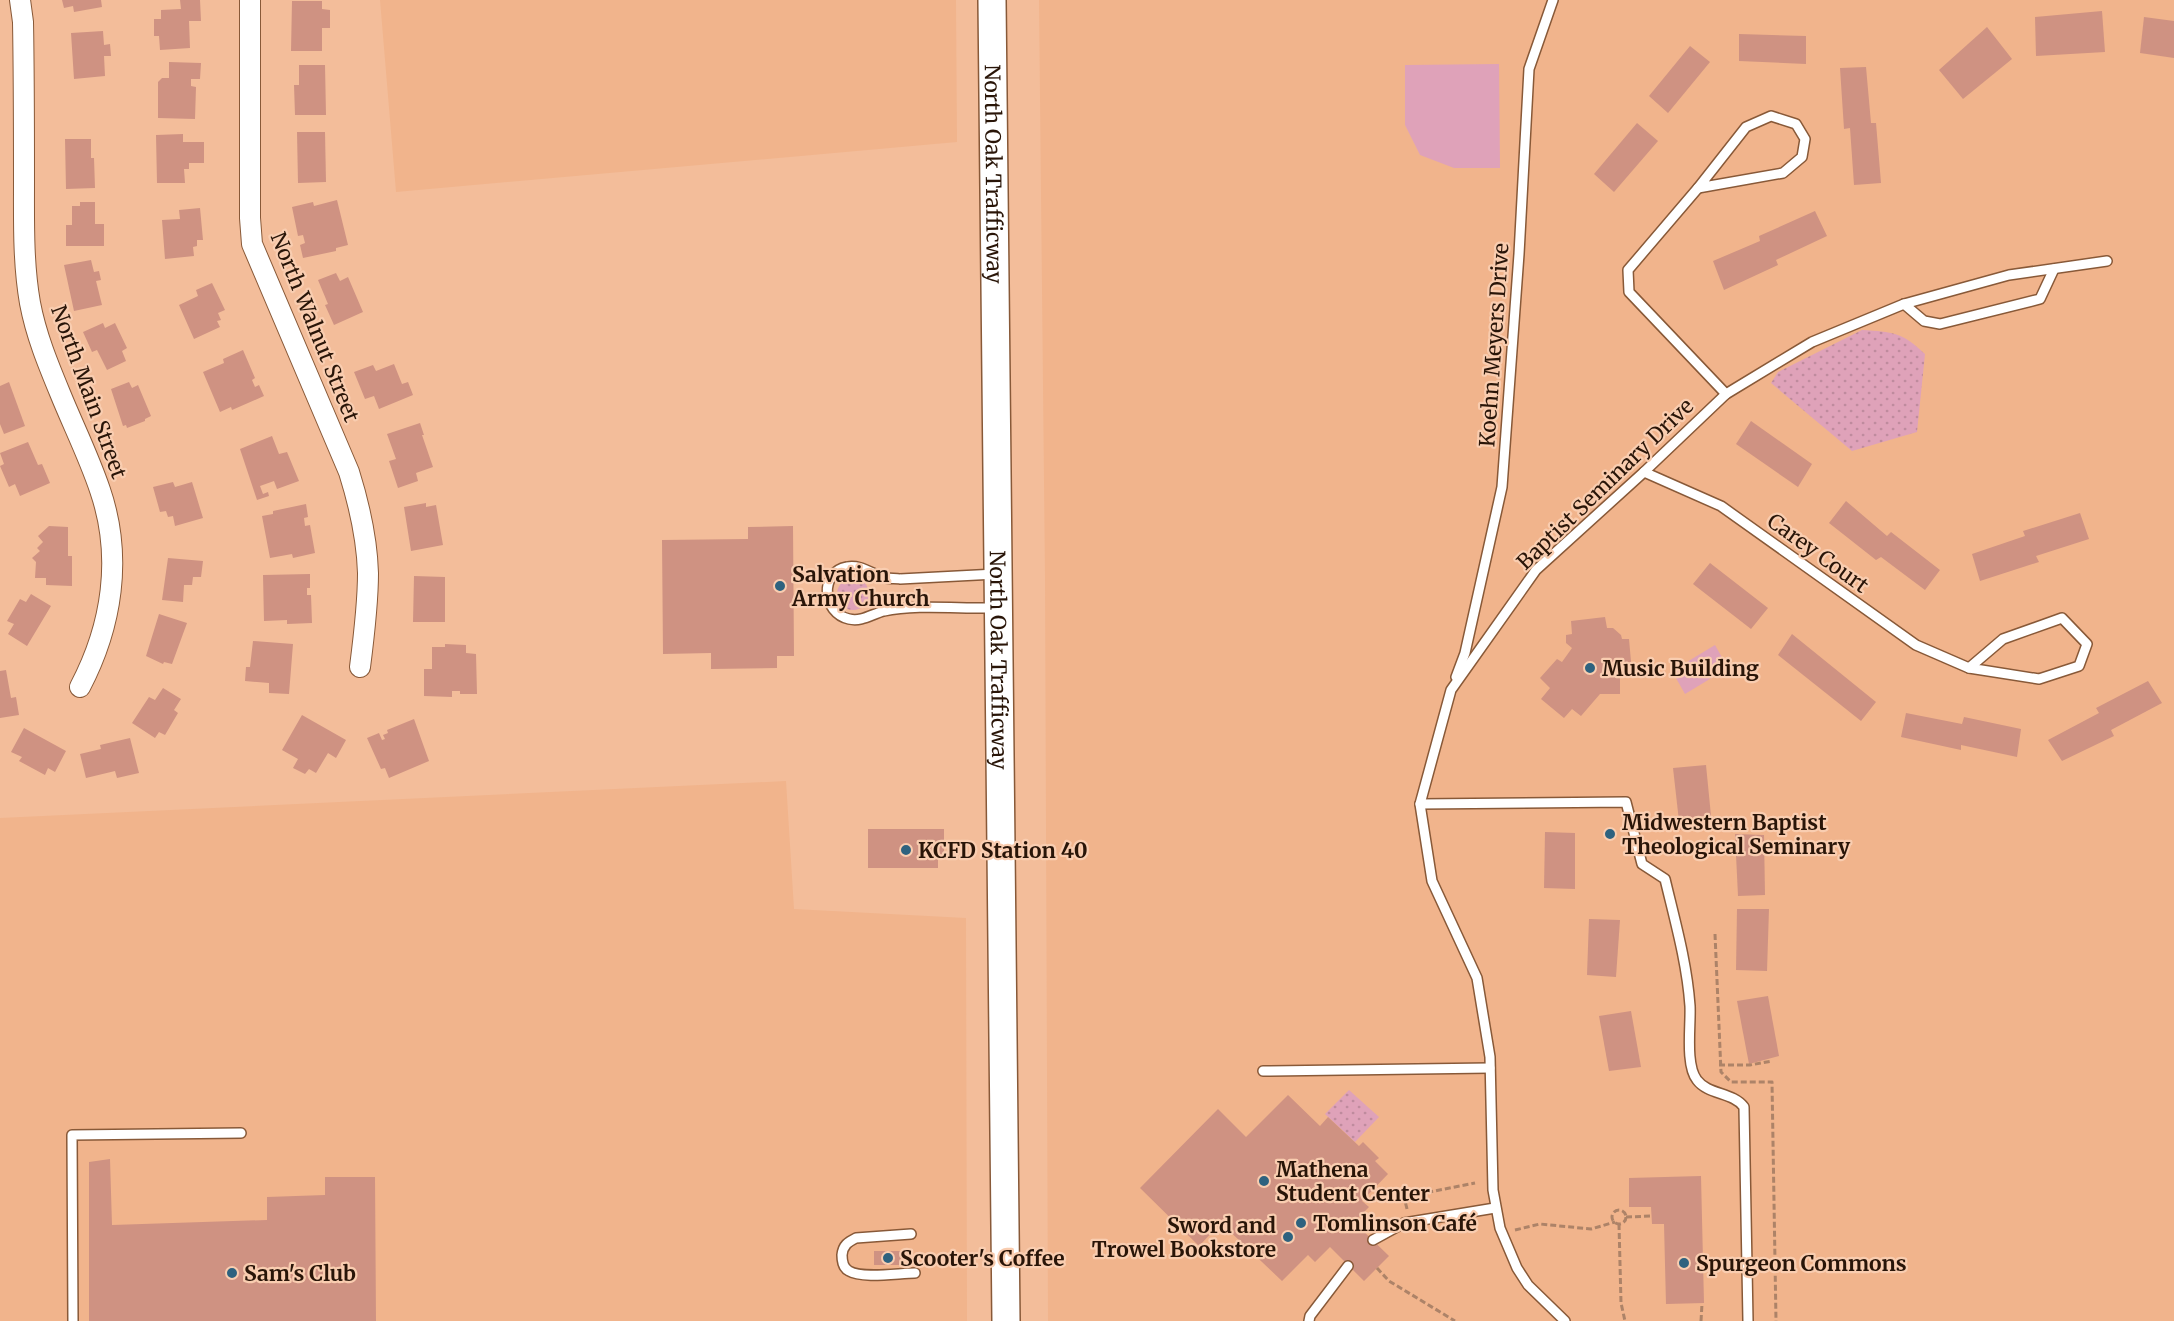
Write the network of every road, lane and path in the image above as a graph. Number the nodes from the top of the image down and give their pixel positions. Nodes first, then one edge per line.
1 (20, 0) edge
2 (250, 0) edge
3 (992, 0) edge
4 (1553, 0) edge
5 (1698, 188) junction
6 (2107, 261) dead end
7 (2054, 269) junction
8 (1904, 304) junction
9 (1726, 394) junction
10 (1644, 472) junction
11 (998, 574) junction
12 (999, 608) junction
13 (360, 667) dead end
14 (1969, 668) junction
15 (80, 687) dead end
16 (1451, 690) junction
17 (1420, 804) junction
18 (1772, 1061) dead end
19 (1719, 1065) dead end
20 (1490, 1068) junction
21 (1263, 1071) dead end
22 (241, 1133) dead end
23 (1475, 1183) dead end
24 (1496, 1208) junction
25 (1408, 1212) dead end
26 (1652, 1216) dead end
27 (1626, 1217) junction
28 (1617, 1223) junction
29 (1514, 1231) dead end
30 (910, 1234) dead end
31 (1373, 1240) dead end
32 (1348, 1266) dead end
33 (1377, 1268) dead end
34 (915, 1273) dead end
35 (1702, 1304) dead end
36 (73, 1321) edge
37 (1006, 1321) edge
38 (1309, 1321) edge
39 (1455, 1321) edge
40 (1565, 1321) edge
41 (1626, 1321) edge
42 (1701, 1321) edge
43 (1748, 1321) edge

1 - 15 street, North Main Street
2 - 13 street, North Walnut Street
3 - 11 main road, North Oak Trafficway
4 - 16 lane, Koehn Meyers Drive
5 - 5 lane
5 - 9 lane
6 - 7 lane, Baptist Seminary Drive
7 - 8 lane, Baptist Seminary Drive
7 - 8 lane
8 - 9 lane, Baptist Seminary Drive
9 - 10 lane, Baptist Seminary Drive
10 - 14 lane, Carey Court
10 - 16 lane, Baptist Seminary Drive
11 - 12 main road, North Oak Trafficway
11 - 12 lane
12 - 37 main road, North Oak Trafficway
14 - 14 lane, Carey Court
16 - 17 lane, Baptist Seminary Drive
17 - 20 lane, Baptist Seminary Drive
17 - 43 lane
18 - 19 path
20 - 21 lane
20 - 24 lane, Baptist Seminary Drive
22 - 36 lane
23 - 25 path
24 - 31 lane
24 - 40 lane, Baptist Seminary Drive
26 - 27 path
27 - 28 path
27 - 28 path
28 - 29 path
28 - 41 path
30 - 34 lane
32 - 38 lane
33 - 39 path
35 - 42 path

